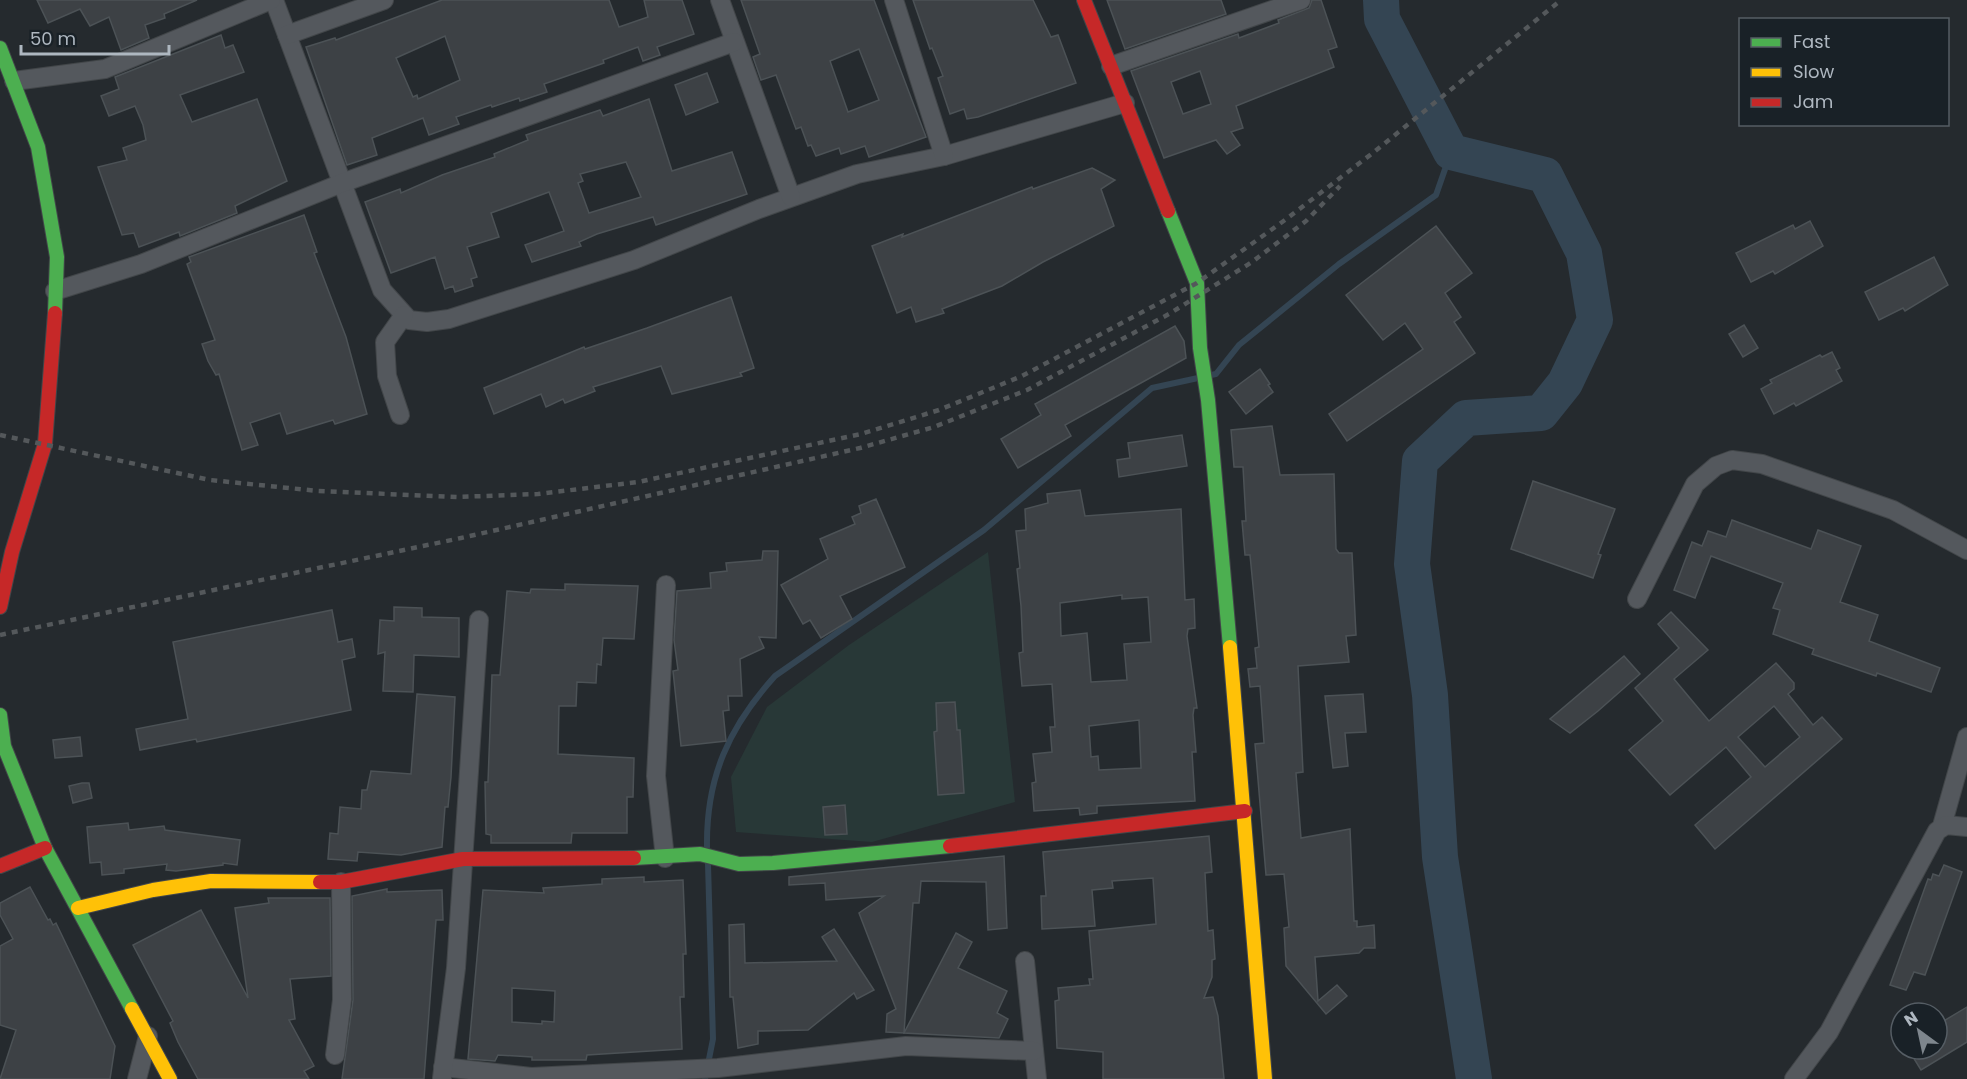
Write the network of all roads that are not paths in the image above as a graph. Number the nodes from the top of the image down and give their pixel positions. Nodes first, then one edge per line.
1 (272, 0) edge
2 (384, 0) edge
3 (720, 0) edge
4 (894, 0) edge
5 (1084, 0) edge
6 (1301, 0) edge
7 (287, 35) junction
8 (734, 42) junction
9 (0, 48) edge
10 (1111, 66) junction
11 (14, 81) junction
12 (1125, 103) junction
13 (944, 156) junction
14 (342, 183) junction
15 (791, 198) junction
16 (55, 291) junction
17 (404, 315) junction
18 (400, 415) dead end
19 (6, 550) edge
20 (1967, 550) edge
21 (666, 585) dead end
22 (1637, 599) dead end
23 (0, 607) edge
24 (479, 620) dead end
25 (0, 715) edge
26 (1967, 737) edge
27 (1245, 811) junction
28 (1942, 826) junction
29 (1967, 827) edge
30 (45, 848) junction
31 (665, 858) junction
32 (463, 859) junction
33 (0, 866) edge
34 (341, 882) junction
35 (78, 908) junction
36 (1025, 961) dead end
37 (148, 1036) junction
38 (1034, 1051) junction
39 (335, 1055) dead end
40 (443, 1073) edge
41 (137, 1079) edge
42 (170, 1079) edge
43 (1036, 1079) edge
44 (1264, 1079) edge
45 (1794, 1079) edge

1 - 7 street
1 - 11 street
2 - 7 street
3 - 8 street
4 - 13 street
5 - 10 street
6 - 10 street
7 - 14 street
8 - 14 street
8 - 15 street
9 - 11 street
10 - 12 street
11 - 16 street
12 - 13 street
12 - 27 street
13 - 15 street
14 - 16 street
14 - 17 street
15 - 17 street
16 - 19 street
17 - 18 street
19 - 23 street
20 - 22 street
21 - 31 street
24 - 32 street
25 - 30 street
26 - 28 street
27 - 31 street
27 - 44 street
28 - 29 street
28 - 45 street
30 - 33 street
30 - 35 street
31 - 32 street
32 - 34 street
32 - 40 street
34 - 35 street
34 - 39 street
35 - 37 street
36 - 38 street
37 - 41 street
37 - 42 street
38 - 40 street
38 - 43 street

